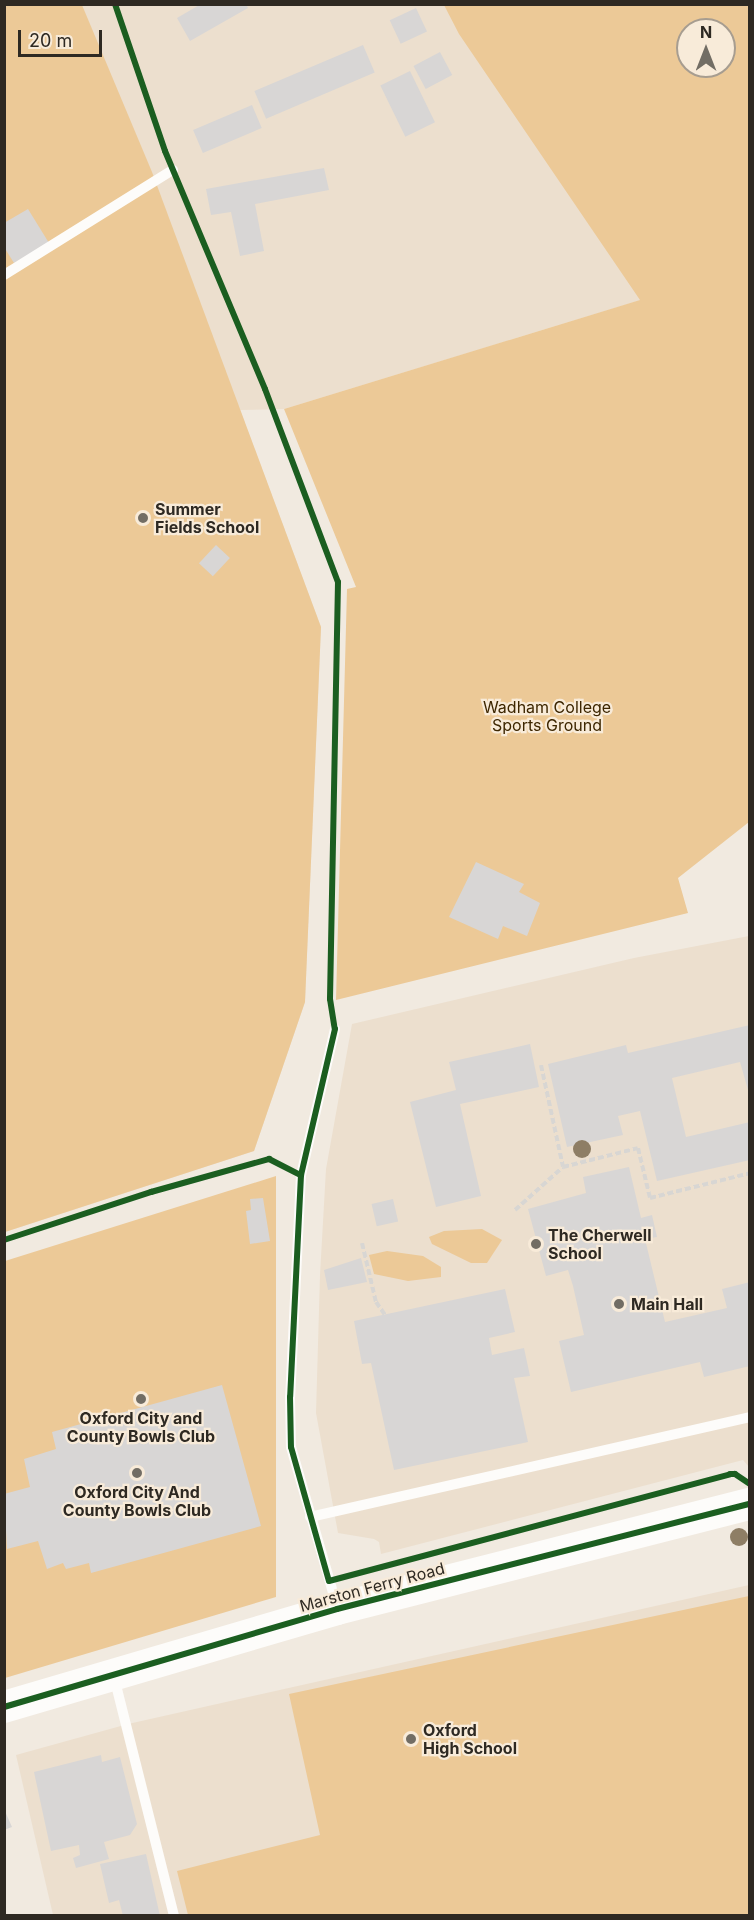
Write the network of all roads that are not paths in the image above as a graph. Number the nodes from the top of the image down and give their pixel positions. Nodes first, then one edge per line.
1 (173, 170) dead end
2 (4, 275) edge
3 (334, 1029) dead end
4 (750, 1417) edge
5 (750, 1504) edge
6 (310, 1517) junction
7 (338, 1609) junction
8 (113, 1674) junction
9 (4, 1707) edge
10 (174, 1916) edge

1 - 2 lane
3 - 6 lane
4 - 6 lane
5 - 7 main road, Marston Ferry Road
6 - 7 lane
7 - 8 main road, Marston Ferry Road
8 - 9 main road, Marston Ferry Road
8 - 10 lane

